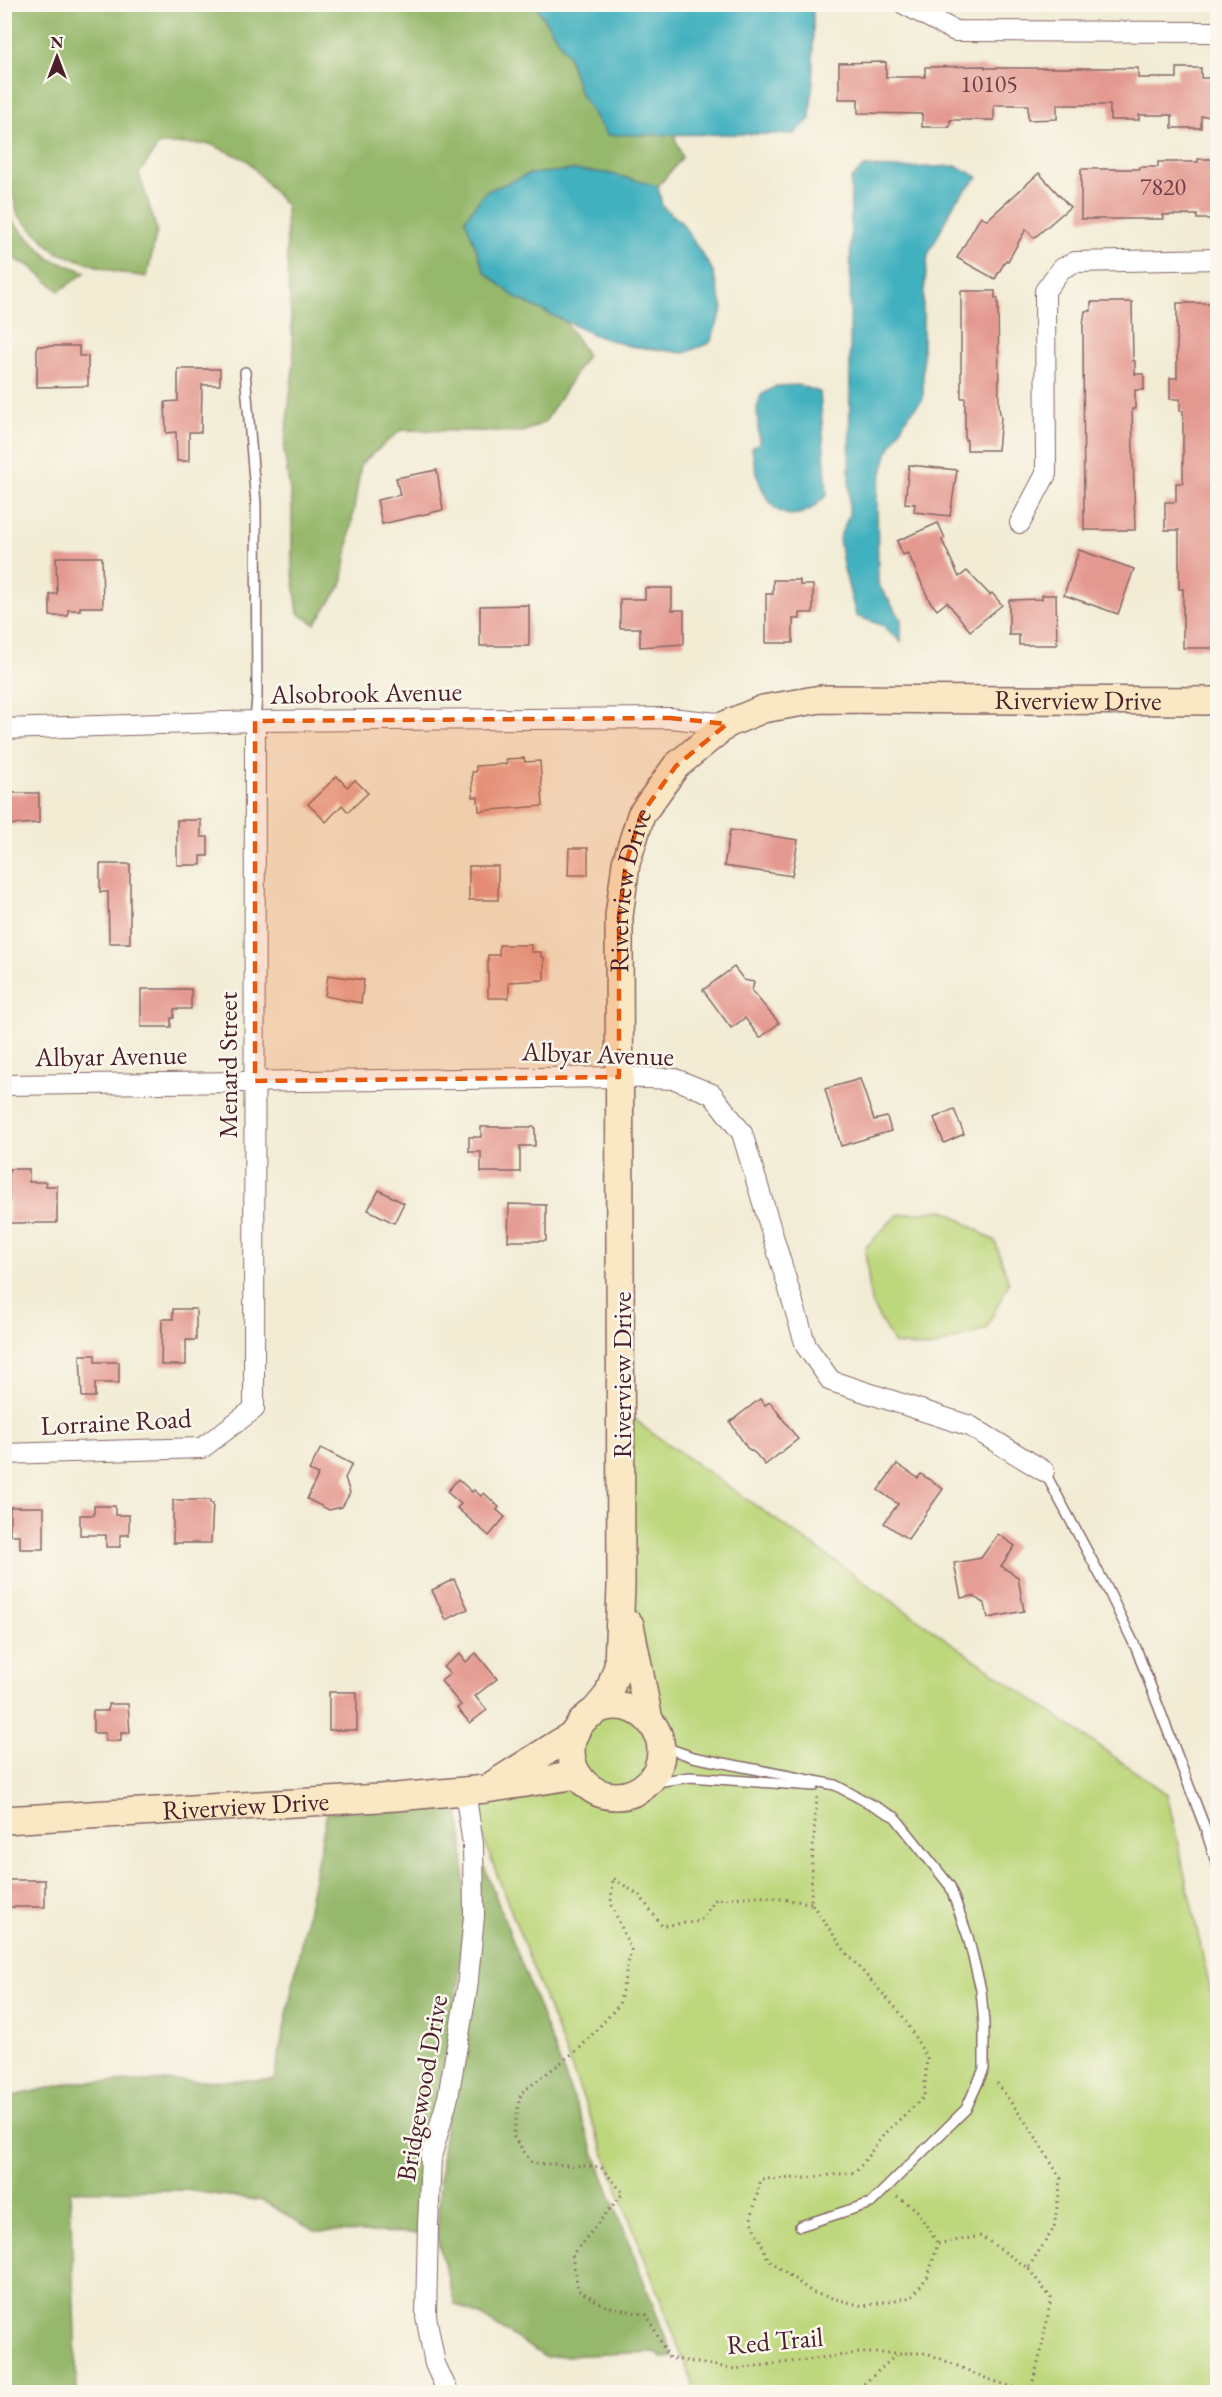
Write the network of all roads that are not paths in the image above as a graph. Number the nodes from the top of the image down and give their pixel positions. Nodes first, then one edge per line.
1 (904, 4) edge
2 (1218, 32) edge
3 (1218, 259) edge
4 (245, 372) dead end
5 (1020, 524) dead end
6 (1218, 701) edge
7 (255, 721) junction
8 (728, 724) junction
9 (4, 729) edge
10 (619, 1077) junction
11 (255, 1081) junction
12 (4, 1085) edge
13 (254, 1409) joint
14 (4, 1454) edge
15 (1044, 1471) joint
16 (621, 1586) junction
17 (593, 1713) junction
18 (649, 1720) junction
19 (575, 1732) junction
20 (661, 1746) junction
21 (578, 1775) junction
22 (649, 1783) junction
23 (835, 1785) junction
24 (475, 1790) junction
25 (4, 1820) edge
26 (1218, 1868) edge
27 (800, 2226) dead end
28 (448, 2392) edge

1 - 2 street
3 - 5 street
4 - 7 lane
6 - 8 street, Riverview Drive
7 - 8 street, Alsobrook Avenue
7 - 9 street, Alsobrook Avenue
7 - 11 street, Menard Street
8 - 10 street, Riverview Drive
10 - 11 street, Albyar Avenue
10 - 15 street, Albyar Avenue
10 - 16 street, Riverview Drive
11 - 12 street, Albyar Avenue
11 - 13 street, Menard Street
13 - 14 street, Lorraine Road
15 - 26 lane
16 - 17 street, Riverview Drive
16 - 18 street, Riverview Drive
17 - 18 street
17 - 19 street, Riverview Drive
18 - 20 street, Riverview Drive
19 - 21 street
19 - 24 street, Riverview Drive
20 - 22 street
20 - 23 lane
21 - 22 street
21 - 24 street, Riverview Drive
22 - 23 lane
23 - 27 lane
24 - 25 street, Riverview Drive
24 - 28 street, Bridgewood Drive

